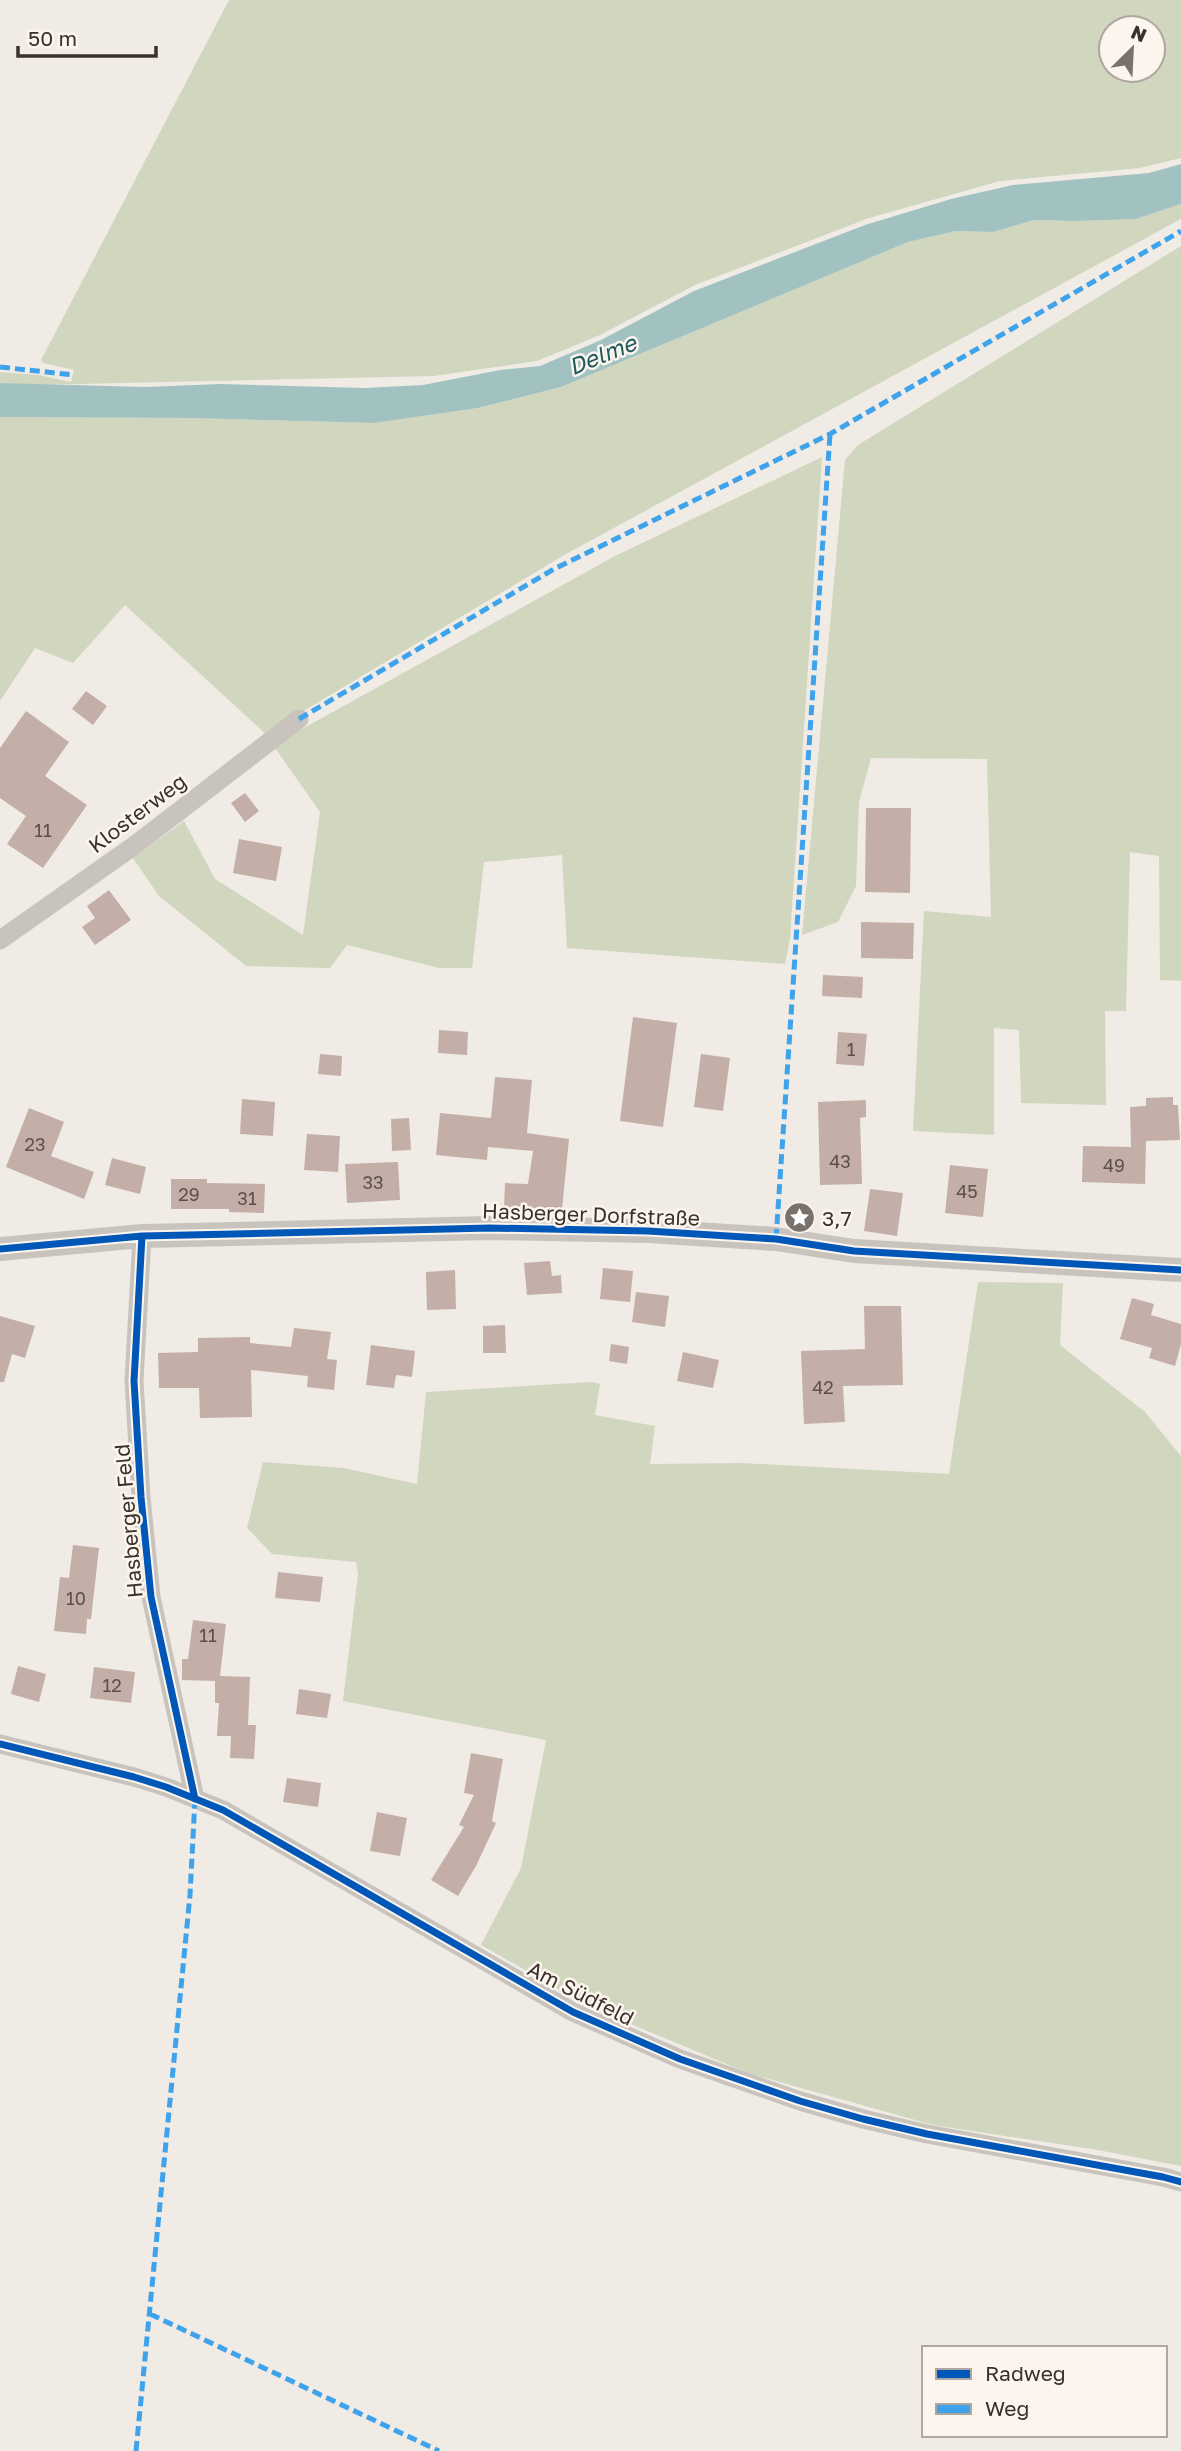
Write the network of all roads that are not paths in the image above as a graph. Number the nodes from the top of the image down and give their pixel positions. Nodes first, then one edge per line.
1 (299, 719) dead end
2 (0, 940) edge
3 (142, 1236) junction
4 (0, 1249) edge
5 (1181, 1270) edge
6 (0, 1744) edge
7 (195, 1799) junction
8 (1181, 2182) edge

1 - 2 street, Klosterweg
3 - 4 street, Hasberger Dorfstraße
3 - 5 street, Hasberger Dorfstraße
3 - 7 street, Hasberger Feld
6 - 7 street, Am Südfeld
7 - 8 street, Am Südfeld

